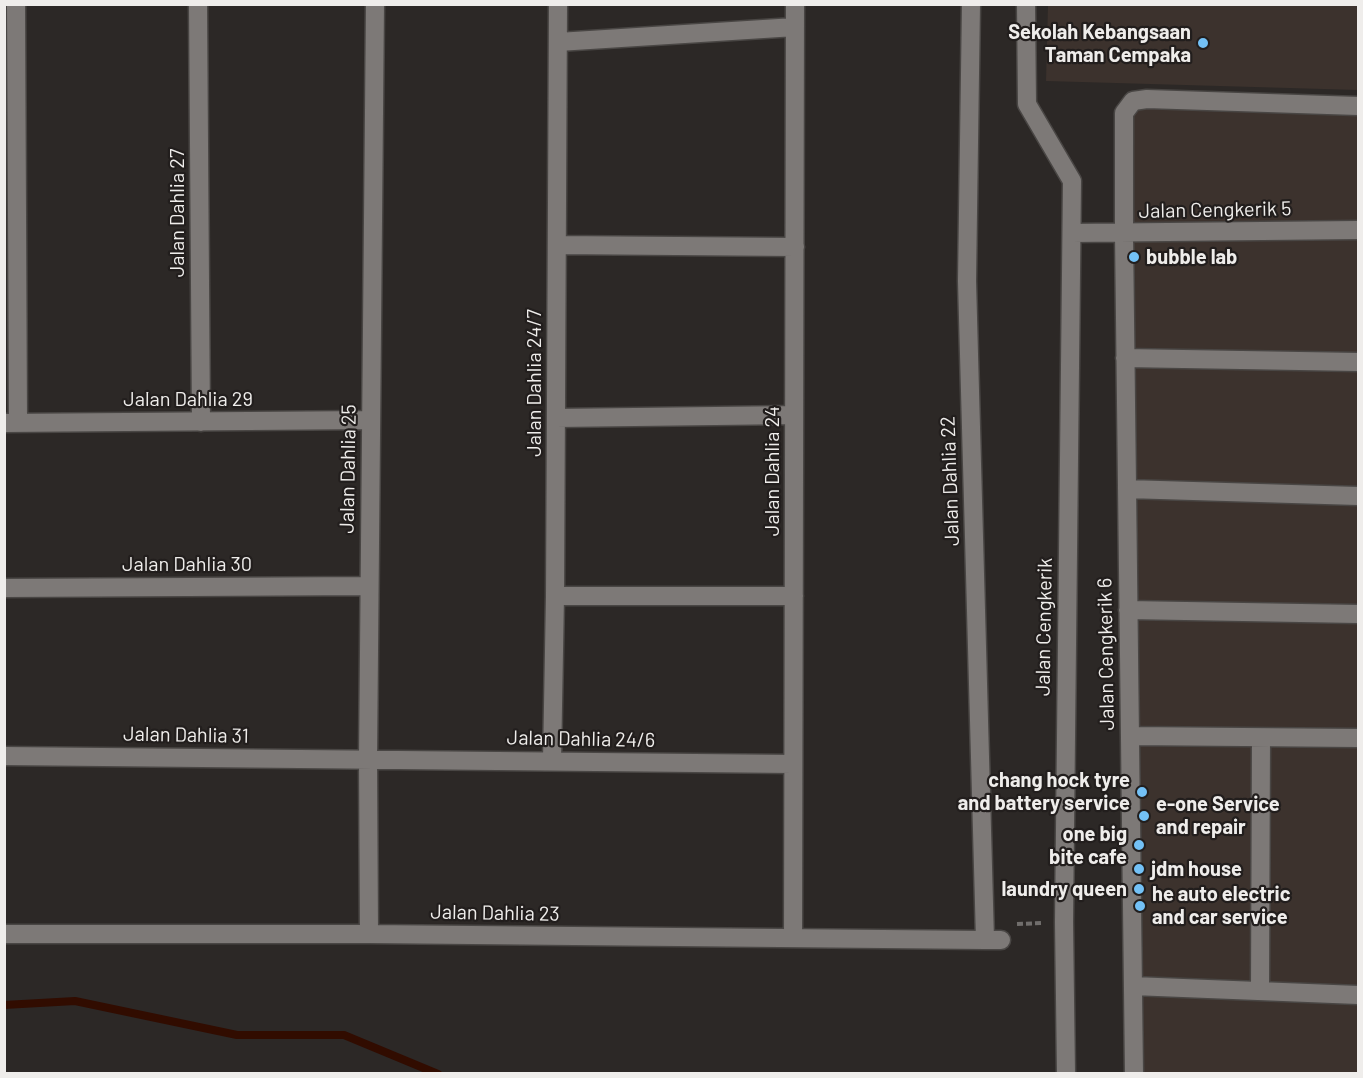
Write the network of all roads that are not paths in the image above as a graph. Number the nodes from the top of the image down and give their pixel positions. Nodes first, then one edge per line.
1 (16, 4) edge
2 (198, 4) edge
3 (375, 4) edge
4 (558, 4) edge
5 (795, 4) edge
6 (971, 4) edge
7 (1026, 4) edge
8 (795, 27) junction
9 (558, 42) junction
10 (10, 43) edge
11 (1359, 106) edge
12 (12, 212) edge
13 (1359, 230) edge
14 (1072, 233) junction
15 (1124, 234) junction
16 (557, 245) junction
17 (795, 247) junction
18 (1125, 358) junction
19 (1359, 362) edge
20 (794, 415) junction
21 (556, 418) junction
22 (371, 420) junction
23 (201, 422) junction
24 (11, 423) edge
25 (1127, 489) junction
26 (1359, 496) edge
27 (369, 586) junction
28 (4, 588) edge
29 (555, 596) junction
30 (794, 596) junction
31 (1128, 610) junction
32 (1359, 614) edge
33 (1130, 736) junction
34 (1261, 738) junction
35 (1359, 738) edge
36 (4, 756) edge
37 (368, 759) junction
38 (552, 761) junction
39 (793, 764) junction
40 (4, 934) edge
41 (369, 934) junction
42 (793, 938) junction
43 (993, 940) joint
44 (1133, 986) junction
45 (1260, 991) junction
46 (1359, 995) edge
47 (1066, 1074) edge
48 (1134, 1074) edge

1 - 10 street
2 - 23 street, Jalan Dahlia 27
3 - 22 street, Jalan Dahlia 25
4 - 9 street, Jalan Dahlia 24/7
5 - 8 street, Jalan Dahlia 24
6 - 43 street, Jalan Dahlia 22
7 - 14 street, Jalan Cengkerik
8 - 9 street
8 - 17 street, Jalan Dahlia 24
9 - 16 street, Jalan Dahlia 24/7
10 - 12 street
11 - 15 street, Jalan Cengkerik 6
12 - 24 street
13 - 15 street, Jalan Cengkerik 5
14 - 15 street, Jalan Cengkerik 5
14 - 47 street, Jalan Cengkerik
15 - 18 street, Jalan Cengkerik 6
16 - 17 street
16 - 21 street, Jalan Dahlia 24/7
17 - 20 street, Jalan Dahlia 24
18 - 19 street
18 - 25 street, Jalan Cengkerik 6
20 - 21 street
20 - 30 street, Jalan Dahlia 24
21 - 29 street, Jalan Dahlia 24/7
22 - 23 street, Jalan Dahlia 29
22 - 27 street, Jalan Dahlia 25
23 - 24 street, Jalan Dahlia 29
25 - 26 street
25 - 31 street, Jalan Cengkerik 6
27 - 28 street, Jalan Dahlia 30
27 - 37 street, Jalan Dahlia 25
29 - 30 street
29 - 38 street, Jalan Dahlia 24/7
30 - 39 street, Jalan Dahlia 24
31 - 32 street
31 - 33 street, Jalan Cengkerik 6
33 - 34 street
33 - 44 street, Jalan Cengkerik 6
34 - 35 street
34 - 45 street
36 - 37 street, Jalan Dahlia 31
37 - 38 street, Jalan Dahlia 24/6
37 - 41 street, Jalan Dahlia 25
38 - 39 street, Jalan Dahlia 24/6
39 - 42 street, Jalan Dahlia 24
40 - 41 street, Jalan Dahlia 23
41 - 42 street, Jalan Dahlia 23
42 - 43 street, Jalan Dahlia 23
44 - 45 street
44 - 48 street, Jalan Cengkerik 6
45 - 46 street

